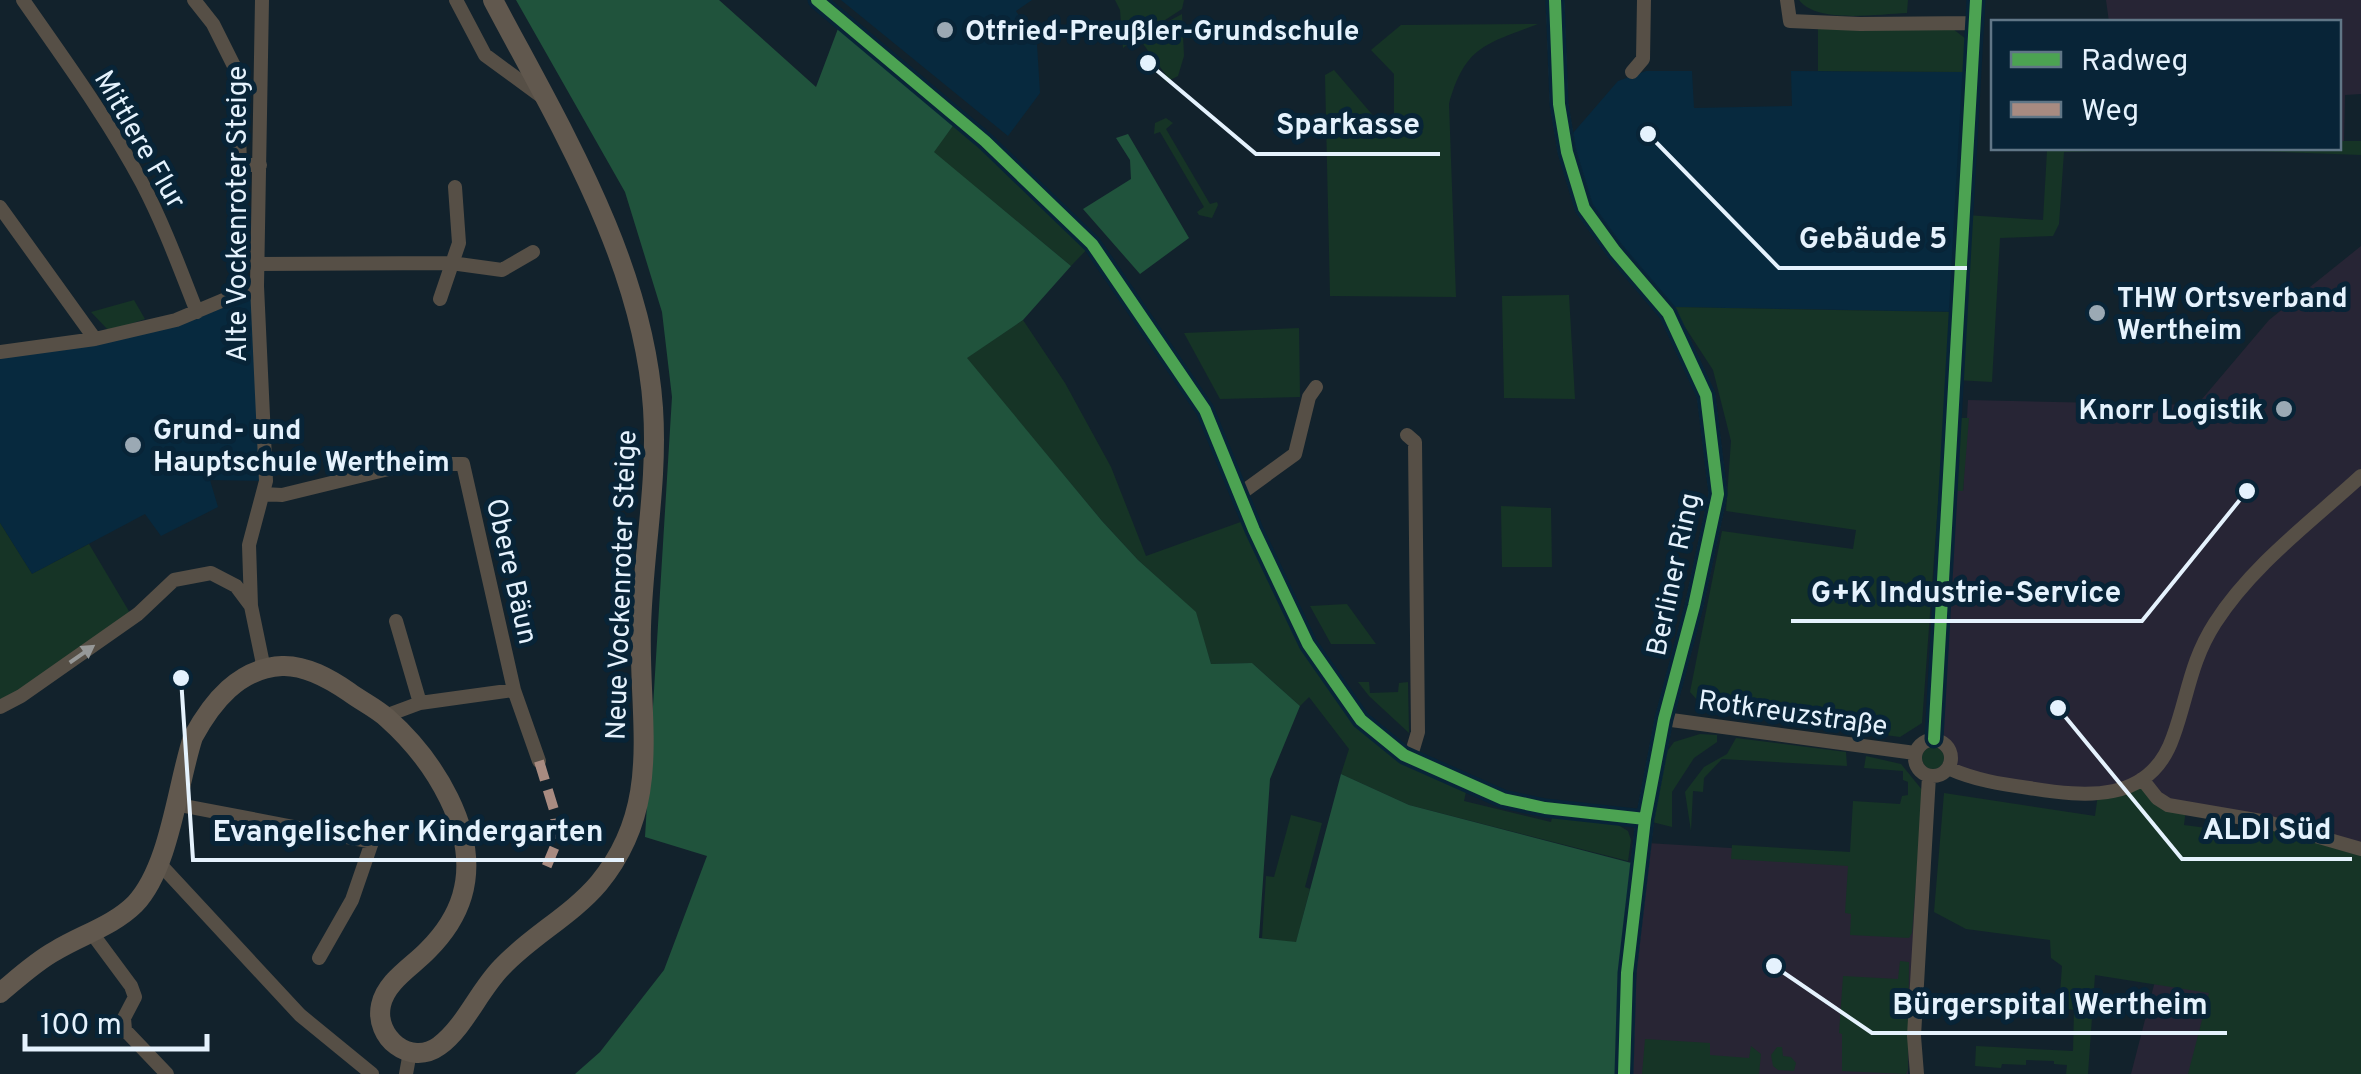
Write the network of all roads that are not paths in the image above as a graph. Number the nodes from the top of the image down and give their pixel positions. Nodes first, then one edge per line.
1 (23, 0) edge
2 (194, 0) edge
3 (262, 0) edge
4 (456, 0) edge
5 (493, 0) edge
6 (817, 0) edge
7 (1555, 0) edge
8 (1644, 0) edge
9 (1787, 0) edge
10 (1976, 0) edge
11 (1976, 23) junction
12 (1632, 72) dead end
13 (546, 100) junction
14 (260, 165) junction
15 (455, 187) dead end
16 (0, 208) edge
17 (532, 252) dead end
18 (258, 264) junction
19 (451, 264) junction
20 (256, 286) junction
21 (440, 299) dead end
22 (198, 312) junction
23 (95, 339) junction
24 (0, 352) edge
25 (1316, 386) dead end
26 (1408, 435) dead end
27 (2361, 476) edge
28 (264, 494) junction
29 (1240, 494) junction
30 (252, 606) junction
31 (396, 621) dead end
32 (264, 669) junction
33 (514, 690) junction
34 (420, 703) junction
35 (0, 707) edge
36 (384, 716) junction
37 (1664, 720) junction
38 (1934, 739) junction
39 (1914, 753) junction
40 (1410, 759) junction
41 (540, 761) dead end
42 (1948, 768) junction
43 (1929, 776) junction
44 (2142, 779) junction
45 (174, 804) junction
46 (1645, 819) junction
47 (2361, 849) edge
48 (158, 862) junction
49 (91, 932) junction
50 (319, 958) dead end
51 (0, 994) edge
52 (410, 1052) junction
53 (167, 1074) edge
54 (372, 1074) edge
55 (406, 1074) edge
56 (1624, 1074) edge
57 (1916, 1074) edge

1 - 22 street, Mittlere Flur
2 - 14 street
3 - 14 street, Alte Vockenroter Steige
4 - 13 street, Neue Vockenroter Steige
5 - 13 main road, Neue Vockenroter Steige
6 - 29 street
7 - 37 street, Berliner Ring
8 - 12 street
9 - 11 street
10 - 11 street
11 - 38 street
13 - 52 main road, Neue Vockenroter Steige
14 - 18 street, Alte Vockenroter Steige
15 - 19 street
16 - 23 street
17 - 19 street
18 - 19 street
18 - 20 street, Alte Vockenroter Steige
19 - 21 street
20 - 22 street
20 - 28 street, Alte Vockenroter Steige
22 - 23 street
23 - 24 street
25 - 29 street
26 - 40 street
27 - 44 street
28 - 30 street, Alte Vockenroter Steige
28 - 33 street, Obere Bäun
29 - 40 street
30 - 32 street, Alte Vockenroter Steige
35 -> 30 street
31 - 34 street
32 - 36 main road
32 - 45 main road
33 - 34 street
33 - 41 street, Obere Bäun
34 - 36 street
36 - 52 main road
37 - 39 street, Rotkreuzstraße
37 - 46 street, Berliner Ring
38 - 39 street
38 - 42 street
39 - 43 street
40 - 46 street
42 - 43 street
42 - 44 street
43 - 57 street
44 - 47 street
45 - 48 main road
45 - 50 street
46 - 56 street, Berliner Ring
48 - 49 main road
48 - 54 street
49 - 51 main road
49 - 53 street
52 - 55 street

